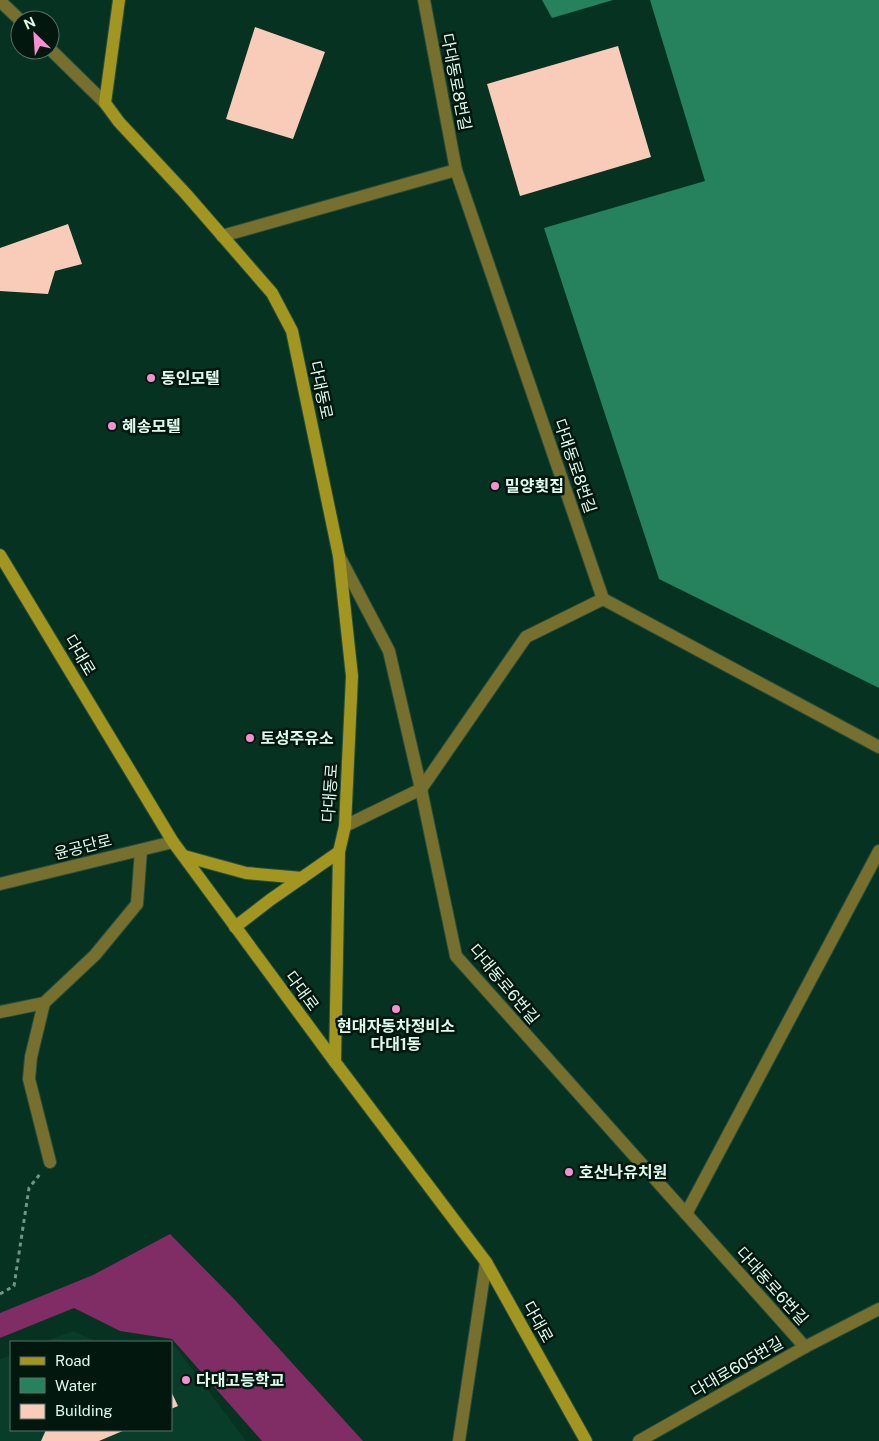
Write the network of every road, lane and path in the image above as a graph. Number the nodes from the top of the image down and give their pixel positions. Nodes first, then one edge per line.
1 (118, 0) edge
2 (424, 0) edge
3 (0, 1) edge
4 (10, 10) edge
5 (60, 59) edge
6 (105, 103) junction
7 (456, 170) junction
8 (222, 236) junction
9 (0, 555) edge
10 (339, 556) junction
11 (603, 599) junction
12 (879, 747) edge
13 (421, 789) junction
14 (345, 826) junction
15 (174, 842) junction
16 (141, 850) junction
17 (879, 851) edge
18 (339, 852) junction
19 (184, 856) junction
20 (302, 878) junction
21 (0, 884) edge
22 (235, 927) junction
23 (44, 1003) junction
24 (0, 1012) edge
25 (334, 1062) junction
26 (50, 1162) joint
27 (686, 1214) junction
28 (486, 1262) junction
29 (0, 1294) edge
30 (879, 1309) edge
31 (805, 1347) junction
32 (459, 1441) edge
33 (586, 1441) edge
34 (639, 1441) edge

1 - 6 street
2 - 7 street, 다대동로8번길
3 - 4 street
5 - 6 street
6 - 8 street, 다대동로
7 - 8 street
7 - 11 street, 다대동로8번길
8 - 10 street, 다대동로
9 - 15 street, 다대로
10 - 13 street, 다대동로6번길
10 - 14 street, 다대동로
11 - 12 street
11 - 13 street
13 - 14 street
13 - 27 street, 다대동로6번길
14 - 18 street, 다대동로
15 - 16 street, 윤공단로
15 - 19 street, 다대로
16 - 21 street, 윤공단로
16 - 23 street
17 - 27 street
18 - 20 street
18 - 25 street, 다대동로
19 - 20 street
19 - 22 street, 다대로
20 - 22 street
22 - 25 street, 다대로
23 - 24 street
23 - 26 street
25 - 28 street, 다대로
26 - 29 path
27 - 31 street, 다대동로6번길
28 - 32 street
28 - 33 street, 다대로
30 - 31 street, 다대로605번길
31 - 34 street, 다대로605번길

